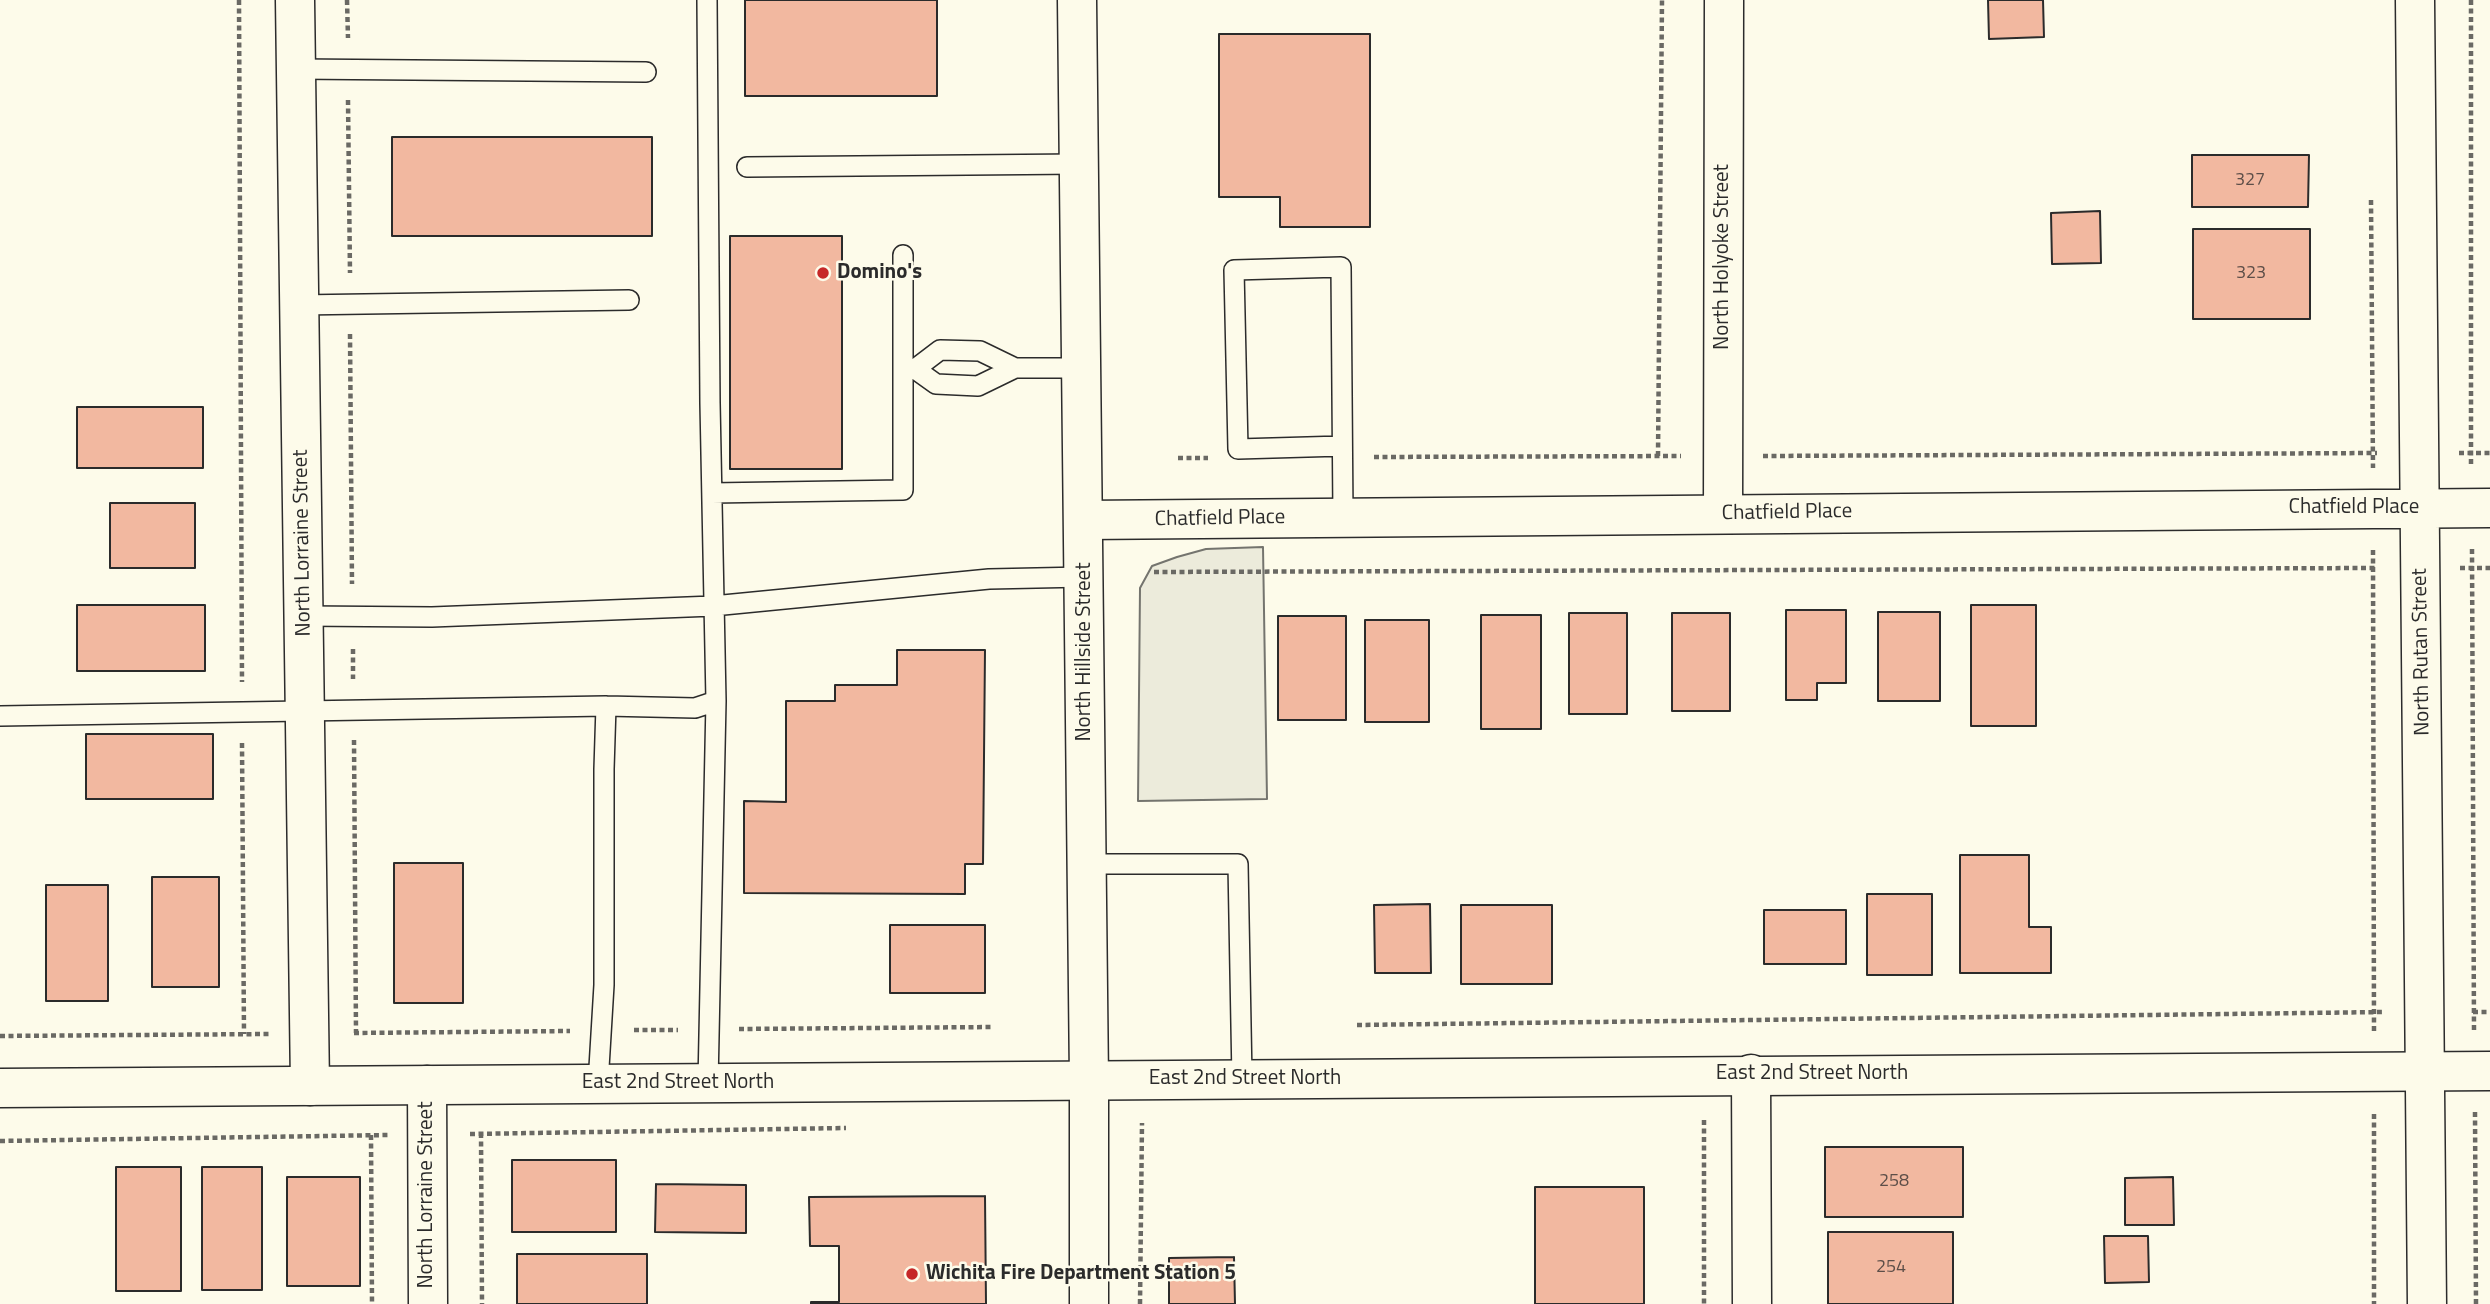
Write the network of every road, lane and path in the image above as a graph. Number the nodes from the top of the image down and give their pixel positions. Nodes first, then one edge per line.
1 (239, 0) edge
2 (295, 0) edge
3 (347, 0) edge
4 (707, 0) edge
5 (1077, 0) edge
6 (1662, 0) edge
7 (1724, 0) edge
8 (2415, 0) edge
9 (2471, 0) edge
10 (296, 69) junction
11 (348, 69) junction
12 (646, 72) dead end
13 (1079, 164) junction
14 (747, 167) dead end
15 (2371, 192) dead end
16 (903, 255) dead end
17 (629, 300) dead end
18 (299, 305) junction
19 (350, 305) junction
20 (1015, 368) junction
21 (1082, 368) junction
22 (909, 369) junction
23 (1342, 452) junction
24 (2372, 453) junction
25 (2420, 453) junction
26 (2471, 453) junction
27 (2490, 453) edge
28 (1658, 456) junction
29 (1723, 456) junction
30 (1178, 458) dead end
31 (1219, 458) dead end
32 (712, 493) junction
33 (2373, 508) junction
34 (2420, 508) junction
35 (2481, 508) edge
36 (1723, 514) junction
37 (1343, 517) junction
38 (1084, 520) junction
39 (2373, 568) junction
40 (2421, 568) junction
41 (2472, 568) junction
42 (2490, 568) edge
43 (1154, 572) dead end
44 (1084, 577) junction
45 (713, 607) junction
46 (304, 616) junction
47 (353, 616) junction
48 (716, 701) junction
49 (606, 706) junction
50 (353, 711) junction
51 (305, 712) junction
52 (242, 713) junction
53 (0, 716) edge
54 (1087, 864) junction
55 (2374, 1012) junction
56 (2426, 1012) junction
57 (2474, 1012) junction
58 (2490, 1012) edge
59 (1357, 1024) dead end
60 (993, 1027) dead end
61 (601, 1030) junction
62 (709, 1030) junction
63 (310, 1033) junction
64 (356, 1033) junction
65 (244, 1034) junction
66 (0, 1036) edge
67 (2374, 1071) junction
68 (2427, 1071) junction
69 (2482, 1071) edge
70 (1751, 1074) junction
71 (1242, 1079) junction
72 (1089, 1080) junction
73 (708, 1083) junction
74 (598, 1084) junction
75 (427, 1085) junction
76 (310, 1086) junction
77 (0, 1088) edge
78 (1703, 1120) dead end
79 (1142, 1122) dead end
80 (850, 1128) dead end
81 (481, 1133) junction
82 (427, 1134) junction
83 (371, 1135) junction
84 (0, 1141) edge
85 (372, 1304) edge
86 (428, 1304) edge
87 (482, 1304) edge
88 (1089, 1304) edge
89 (1140, 1304) edge
90 (1703, 1304) edge
91 (1752, 1304) edge
92 (2374, 1304) edge
93 (2427, 1304) edge
94 (2476, 1304) edge

1 - 52 path
2 - 10 street, North Lorraine Street
3 - 11 path
4 - 32 lane
5 - 13 street, North Hillside Street
6 - 28 path
7 - 29 street, North Holyoke Street
8 - 25 street, North Rutan Street
9 - 26 path
10 - 11 lane
10 - 18 street, North Lorraine Street
11 - 12 lane
11 - 19 path
13 - 14 lane
13 - 21 street, North Hillside Street
15 - 24 path
16 - 22 lane
17 - 19 lane
18 - 19 lane
18 - 46 street, North Lorraine Street
19 - 47 path
20 - 21 lane
20 - 22 lane
20 - 22 lane
21 - 38 street, North Hillside Street
22 - 32 lane
23 - 23 lane
23 - 28 path
23 - 37 lane
24 - 25 path
24 - 29 path
24 - 33 path
25 - 26 path
25 - 34 street, North Rutan Street
26 - 27 path
26 - 35 path
28 - 29 path
29 - 36 street, North Holyoke Street
30 - 31 path
32 - 45 lane
33 - 34 street, Chatfield Place
33 - 36 street, Chatfield Place
33 - 39 path
34 - 35 street, Chatfield Place
34 - 40 street, North Rutan Street
35 - 41 path
36 - 37 street, Chatfield Place
37 - 38 street, Chatfield Place
38 - 44 street, North Hillside Street
39 - 40 path
39 - 43 path
39 - 55 path
40 - 41 path
40 - 56 street, North Rutan Street
41 - 42 path
41 - 57 path
44 - 45 lane
44 - 54 street, North Hillside Street
45 - 47 lane
45 - 48 lane
46 - 47 lane
46 - 51 street, North Lorraine Street
47 - 50 path
48 - 49 lane
48 - 62 lane
49 - 50 lane
49 - 61 lane
50 - 51 lane
50 - 64 path
51 - 52 lane
51 - 63 street, North Lorraine Street
52 - 53 lane
52 - 65 path
54 - 71 lane
54 - 72 street, North Hillside Street
55 - 56 path
55 - 59 path
55 - 67 path
56 - 57 path
56 - 68 street, North Rutan Street
57 - 58 path
57 - 69 path
60 - 62 path
61 - 62 path
61 - 64 path
61 - 74 lane
62 - 73 lane
63 - 64 path
63 - 65 path
63 - 76 street, North Lorraine Street
65 - 66 path
67 - 68 street, East 2nd Street North
67 - 70 street, East 2nd Street North
67 - 92 path
68 - 69 street, East 2nd Street North
68 - 93 street, North Rutan Street
69 - 94 path
70 - 71 street, East 2nd Street North
70 - 91 street
71 - 72 street, East 2nd Street North
72 - 73 street, East 2nd Street North
72 - 88 street, North Hillside Street
73 - 74 street, East 2nd Street North
74 - 75 street, East 2nd Street North
75 - 76 street, East 2nd Street North
75 - 82 street, North Lorraine Street
76 - 77 street, East 2nd Street North
78 - 90 path
79 - 89 path
80 - 81 path
81 - 82 path
81 - 87 path
82 - 83 path
82 - 86 street, North Lorraine Street
83 - 84 path
83 - 85 path

